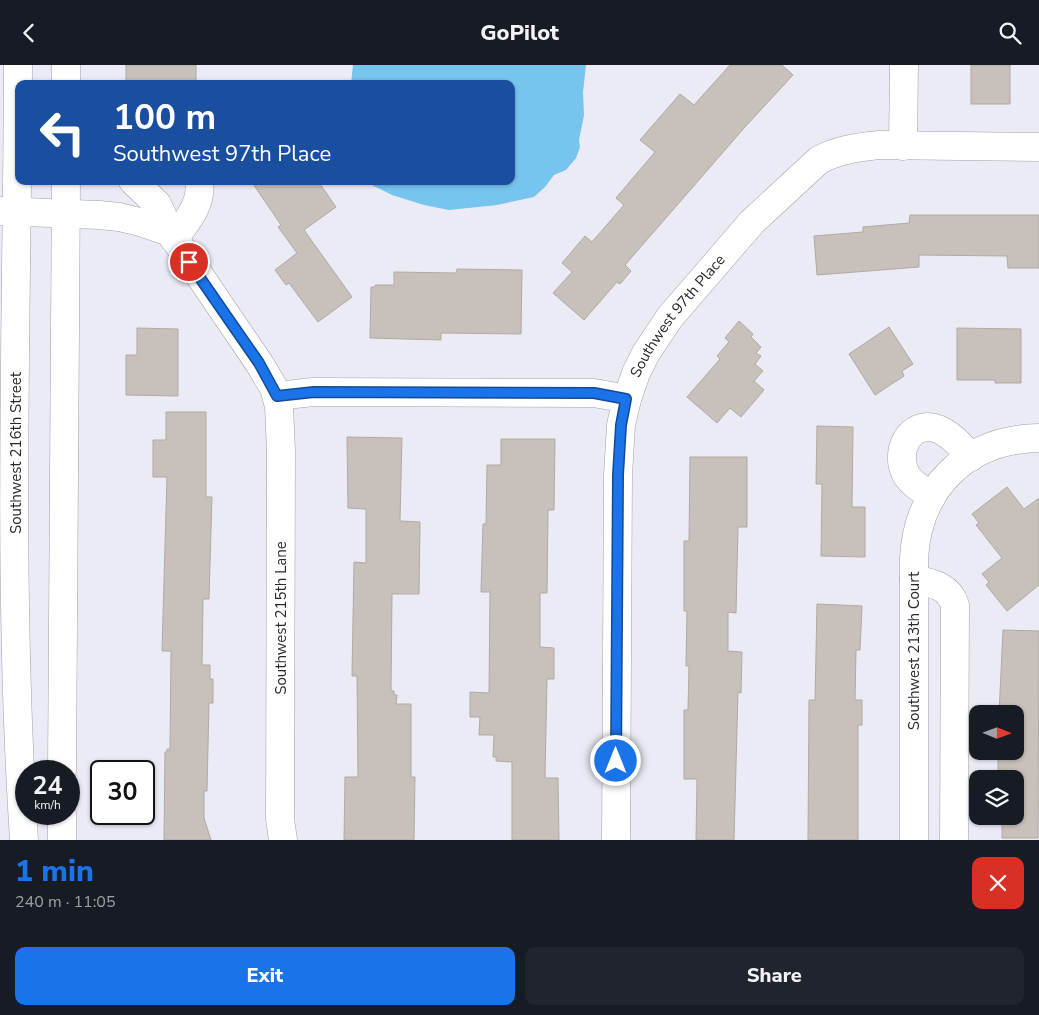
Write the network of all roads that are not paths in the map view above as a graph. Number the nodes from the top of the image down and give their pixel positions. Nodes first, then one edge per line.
1 (18, 65) edge
2 (66, 65) edge
3 (904, 65) edge
4 (17, 80) edge
5 (66, 80) edge
6 (15, 120) edge
7 (904, 146) junction
8 (1039, 147) edge
9 (12, 174) edge
10 (66, 185) edge
11 (138, 185) edge
12 (199, 185) edge
13 (8, 211) edge
14 (66, 214) junction
15 (172, 236) junction
16 (277, 396) junction
17 (626, 399) junction
18 (1039, 438) edge
19 (960, 465) junction
20 (932, 496) junction
21 (914, 579) junction
22 (62, 760) edge
23 (62, 825) edge
24 (24, 840) edge
25 (62, 840) edge
26 (282, 840) edge
27 (616, 840) edge
28 (914, 840) edge
29 (954, 840) edge

1 - 4 street, Southwest 216th Street
2 - 5 street
3 - 7 street
6 - 9 street, Southwest 216th Street
7 - 8 street, Southwest 97th Place
7 - 17 street, Southwest 97th Place
9 - 13 street, Southwest 216th Street
10 - 14 street
11 - 15 street
12 - 15 street
13 - 14 street
13 - 24 street, Southwest 216th Street
14 - 15 street
14 - 22 street
15 - 16 street
16 - 17 street, Southwest 97th Place
16 - 26 street, Southwest 215th Lane
17 - 27 street
18 - 19 street
19 - 20 street, Southwest 213th Court
19 - 20 street
20 - 21 street, Southwest 213th Court
21 - 28 street, Southwest 213th Court
21 - 29 street
23 - 25 street

